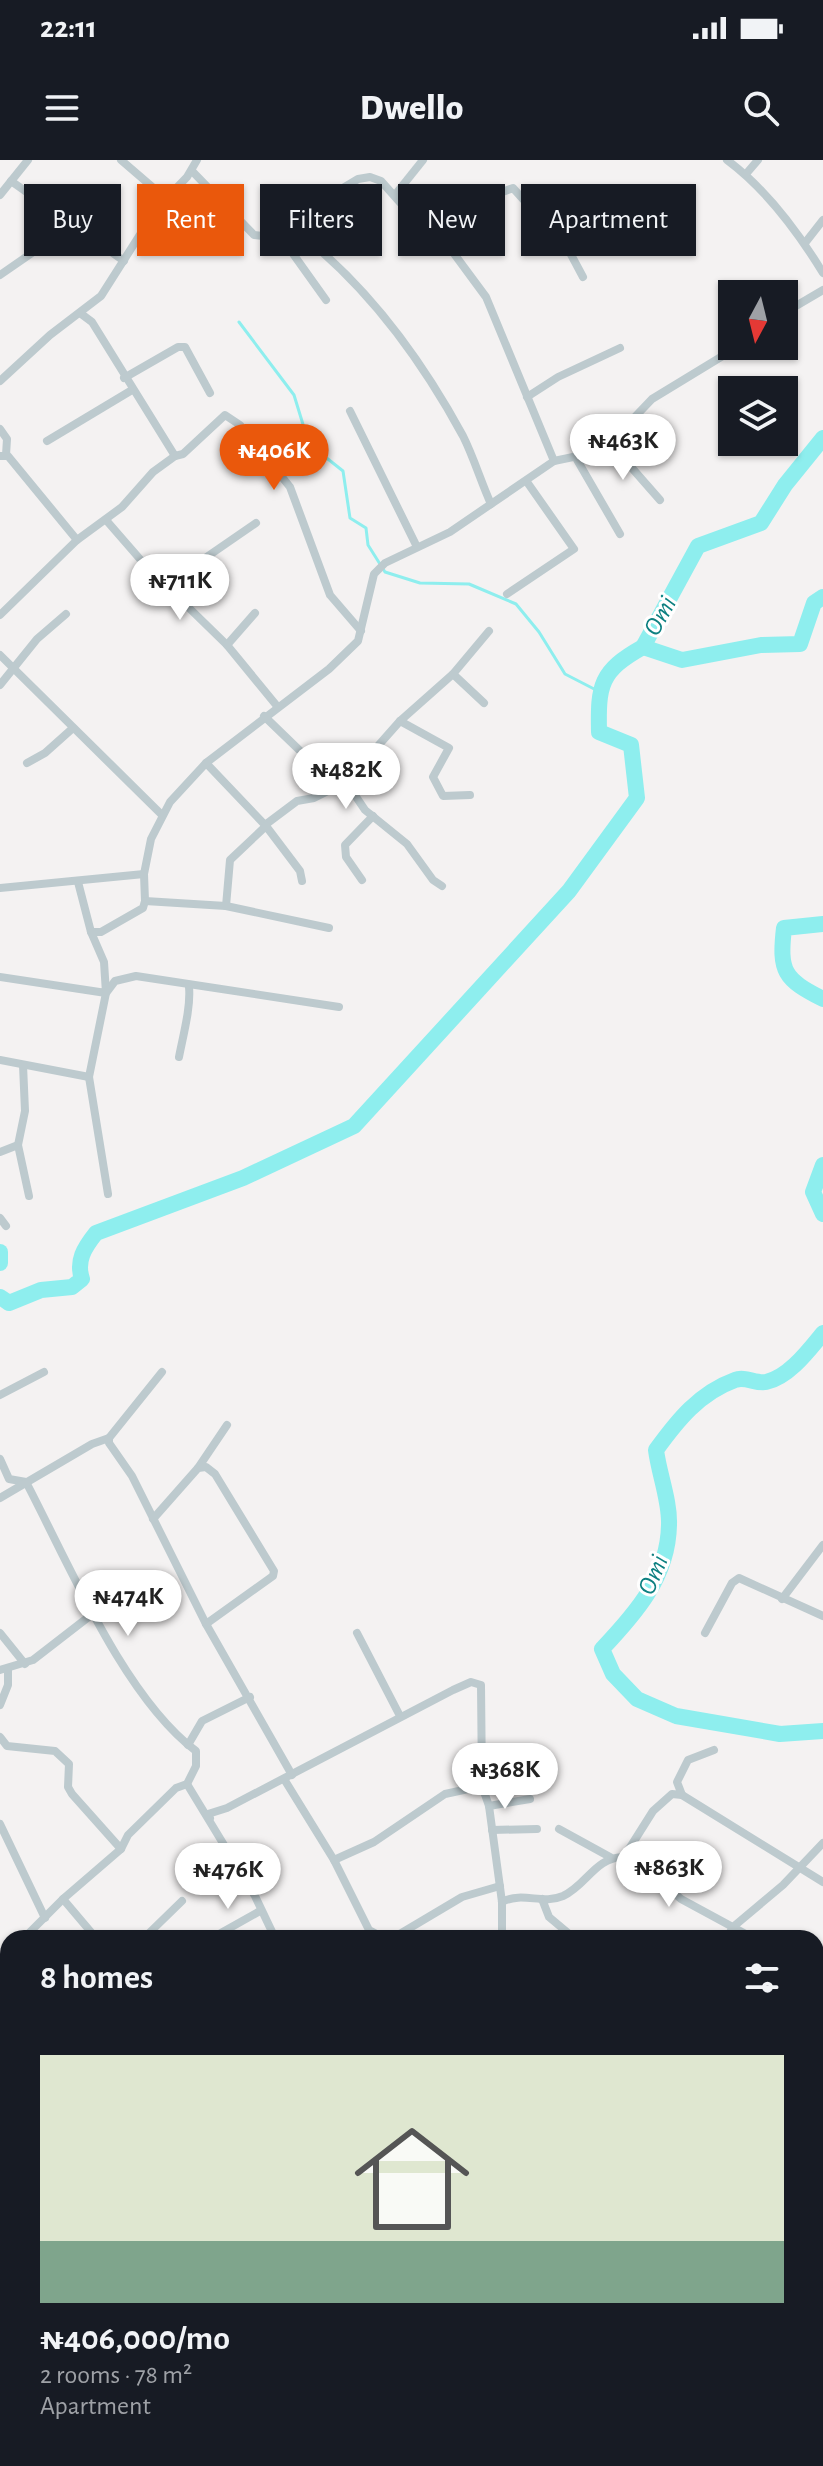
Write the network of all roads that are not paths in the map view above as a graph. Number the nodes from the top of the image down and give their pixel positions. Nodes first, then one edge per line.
1 (28, 160) edge
2 (121, 160) edge
3 (197, 160) edge
4 (423, 160) edge
5 (727, 160) edge
6 (758, 160) edge
7 (192, 171) junction
8 (746, 174) junction
9 (11, 181) junction
10 (149, 184) edge
11 (178, 184) edge
12 (350, 184) edge
13 (24, 190) edge
14 (505, 191) edge
15 (0, 195) edge
16 (395, 195) junction
17 (398, 199) edge
18 (823, 220) edge
19 (260, 236) edge
20 (137, 240) edge
21 (805, 243) junction
22 (28, 256) edge
23 (117, 256) edge
24 (295, 256) edge
25 (326, 256) edge
26 (456, 256) edge
27 (124, 261) junction
28 (823, 273) edge
29 (0, 275) edge
30 (583, 277) dead end
31 (823, 290) edge
32 (326, 300) dead end
33 (798, 305) edge
34 (80, 313) junction
35 (620, 348) dead end
36 (718, 359) edge
37 (124, 378) junction
38 (0, 381) edge
39 (132, 390) junction
40 (210, 393) dead end
41 (527, 397) junction
42 (350, 411) dead end
43 (0, 429) edge
44 (47, 441) dead end
45 (610, 443) junction
46 (3, 456) edge
47 (175, 456) junction
48 (576, 458) junction
49 (554, 461) junction
50 (527, 482) junction
51 (660, 500) dead end
52 (491, 504) junction
53 (106, 520) junction
54 (256, 523) dead end
55 (620, 534) dead end
56 (77, 540) junction
57 (417, 547) junction
58 (166, 585) junction
59 (507, 594) dead end
60 (255, 613) dead end
61 (66, 614) dead end
62 (0, 615) edge
63 (361, 631) junction
64 (489, 631) dead end
65 (227, 645) junction
66 (0, 655) edge
67 (15, 670) junction
68 (453, 674) junction
69 (0, 685) edge
70 (484, 703) dead end
71 (277, 706) junction
72 (264, 716) junction
73 (400, 721) junction
74 (73, 728) junction
75 (27, 763) dead end
76 (206, 763) junction
77 (346, 782) junction
78 (470, 795) dead end
79 (162, 815) junction
80 (373, 816) junction
81 (144, 874) junction
82 (362, 880) dead end
83 (302, 881) dead end
84 (78, 882) junction
85 (442, 886) dead end
86 (0, 888) edge
87 (145, 901) junction
88 (226, 906) junction
89 (329, 928) dead end
90 (91, 932) junction
91 (0, 977) edge
92 (189, 987) junction
93 (106, 993) junction
94 (339, 1007) dead end
95 (179, 1057) dead end
96 (0, 1060) edge
97 (23, 1065) junction
98 (89, 1077) junction
99 (18, 1145) junction
100 (0, 1152) edge
101 (108, 1194) dead end
102 (29, 1196) dead end
103 (44, 1372) dead end
104 (162, 1372) dead end
105 (0, 1395) edge
106 (227, 1425) dead end
107 (109, 1438) junction
108 (0, 1459) edge
109 (198, 1468) junction
110 (26, 1482) junction
111 (0, 1498) edge
112 (153, 1519) junction
113 (823, 1545) edge
114 (782, 1599) junction
115 (95, 1612) junction
116 (823, 1616) edge
117 (206, 1624) junction
118 (0, 1633) edge
119 (357, 1633) dead end
120 (705, 1633) dead end
121 (25, 1664) junction
122 (4, 1669) edge
123 (250, 1697) junction
124 (0, 1705) edge
125 (400, 1716) junction
126 (0, 1737) edge
127 (188, 1745) junction
128 (714, 1750) dead end
129 (288, 1777) junction
130 (187, 1784) junction
131 (482, 1786) junction
132 (682, 1795) junction
133 (530, 1799) dead end
134 (489, 1806) junction
135 (210, 1818) junction
136 (0, 1824) edge
137 (537, 1829) dead end
138 (559, 1829) dead end
139 (492, 1830) junction
140 (823, 1843) edge
141 (121, 1849) junction
142 (610, 1857) junction
143 (624, 1857) junction
144 (334, 1860) junction
145 (796, 1869) junction
146 (823, 1882) edge
147 (500, 1886) junction
148 (63, 1899) junction
149 (542, 1899) junction
150 (182, 1901) dead end
151 (502, 1902) junction
152 (260, 1911) junction
153 (45, 1918) junction
154 (733, 1927) junction
155 (32, 1930) edge
156 (89, 1930) edge
157 (152, 1930) edge
158 (226, 1930) edge
159 (271, 1930) edge
160 (369, 1930) edge
161 (406, 1930) edge
162 (502, 1930) edge
163 (564, 1930) edge
164 (731, 1930) edge
165 (738, 1930) edge

1 - 9 street
2 - 10 street
3 - 7 street
4 - 16 street
5 - 8 street
6 - 8 street
7 - 11 street
7 - 19 street
8 - 21 street
9 - 13 street
9 - 15 street
12 - 16 street
14 - 30 street
16 - 17 street
18 - 21 street
20 - 27 street
21 - 28 street
22 - 29 street
23 - 27 street
24 - 32 street
25 - 52 street
26 - 41 street
27 - 34 street
31 - 33 street
34 - 37 street
34 - 38 street
35 - 41 street
36 - 45 street
37 - 39 street
37 - 40 street
39 - 44 street
39 - 47 street
41 - 49 street
42 - 57 street
43 - 46 street
45 - 48 street
45 - 51 street
46 - 56 street
47 - 53 street
47 - 63 street
48 - 49 street
48 - 55 street
49 - 50 street
50 - 52 street
50 - 59 street
52 - 57 street
53 - 56 street
53 - 58 street
54 - 58 street
56 - 62 street
57 - 63 street
58 - 65 street
60 - 65 street
61 - 67 street
63 - 71 street
64 - 68 street
65 - 71 street
66 - 67 street
67 - 69 street
67 - 74 street
68 - 70 street
68 - 73 street
71 - 72 street
72 - 76 street
72 - 77 street
73 - 77 street
73 - 78 street
74 - 75 street
74 - 79 street
76 - 77 street
76 - 79 street
77 - 80 street
79 - 81 street
80 - 82 street
80 - 85 street
81 - 84 street
81 - 87 street
83 - 88 street
84 - 86 street
84 - 90 street
87 - 88 street
87 - 90 street
88 - 89 street
90 - 93 street
91 - 93 street
92 - 93 street
92 - 94 street
92 - 95 street
93 - 98 street
96 - 97 street
97 - 98 street
97 - 99 street
98 - 101 street
99 - 100 street
99 - 102 street
103 - 105 street
104 - 107 street
106 - 109 street
107 - 110 street
107 - 112 street
108 - 110 street
109 - 112 street
109 - 117 street
110 - 111 street
110 - 115 street
112 - 117 street
113 - 114 street
114 - 116 street
114 - 120 street
115 - 121 street
115 - 127 street
117 - 123 street
118 - 121 street
119 - 125 street
121 - 122 street
122 - 124 street
123 - 127 street
123 - 129 street
125 - 129 street
125 - 131 street
126 - 141 street
127 - 130 street
128 - 132 street
129 - 135 street
129 - 144 street
130 - 135 street
130 - 141 street
131 - 134 street
131 - 144 street
132 - 143 street
132 - 145 street
133 - 134 street
134 - 139 street
135 - 152 street
136 - 153 street
137 - 139 street
138 - 142 street
139 - 147 street
140 - 145 street
141 - 148 street
142 - 143 street
142 - 149 street
143 - 154 street
144 - 160 street
145 - 146 street
145 - 154 street
147 - 151 street
147 - 161 street
148 - 153 street
148 - 156 street
149 - 151 street
149 - 163 street
150 - 157 street
151 - 162 street
152 - 158 street
152 - 159 street
153 - 155 street
154 - 164 street
154 - 165 street

